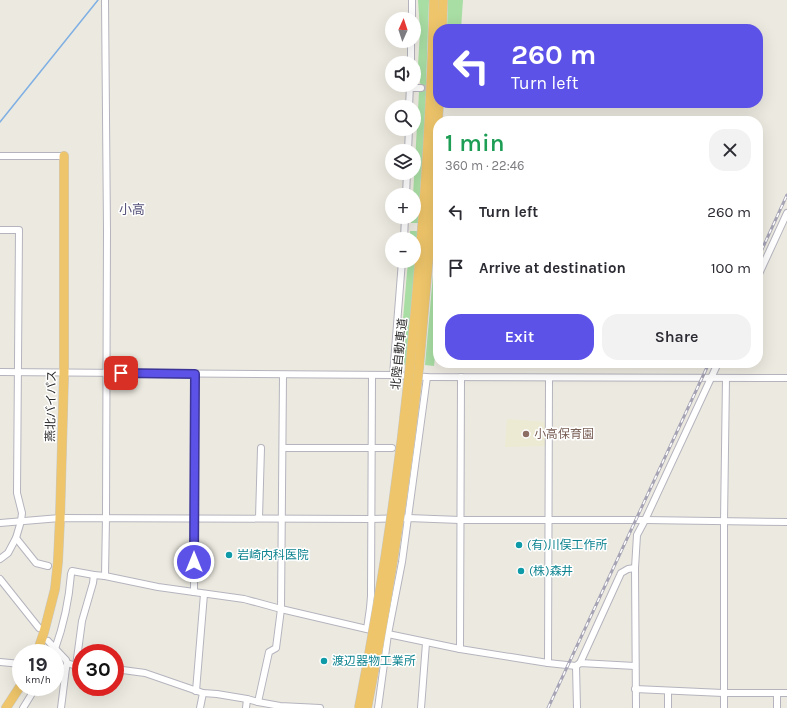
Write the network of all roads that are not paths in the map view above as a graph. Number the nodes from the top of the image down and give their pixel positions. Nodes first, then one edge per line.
1 (105, 0) edge
2 (412, 0) edge
3 (434, 0) edge
4 (443, 0) edge
5 (412, 12) edge
6 (433, 24) edge
7 (442, 24) edge
8 (433, 28) edge
9 (0, 156) edge
10 (64, 156) joint
11 (433, 197) edge
12 (787, 213) edge
13 (0, 230) edge
14 (763, 265) edge
15 (401, 268) edge
16 (415, 367) junction
17 (715, 368) edge
18 (0, 372) edge
19 (17, 372) junction
20 (64, 373) junction
21 (106, 373) junction
22 (195, 374) junction
23 (283, 375) junction
24 (372, 375) junction
25 (393, 376) junction
26 (427, 377) junction
27 (461, 377) junction
28 (549, 378) junction
29 (710, 378) junction
30 (726, 378) junction
31 (787, 378) edge
32 (261, 448) dead end
33 (283, 448) junction
34 (372, 448) junction
35 (392, 448) dead end
36 (106, 517) junction
37 (60, 518) junction
38 (194, 518) junction
39 (259, 518) junction
40 (408, 518) junction
41 (282, 519) junction
42 (371, 519) junction
43 (460, 520) junction
44 (548, 520) junction
45 (645, 520) junction
46 (21, 521) junction
47 (724, 522) junction
48 (787, 522) edge
49 (0, 523) edge
50 (16, 538) junction
51 (0, 559) edge
52 (48, 566) dead end
53 (635, 568) junction
54 (94, 575) junction
55 (105, 576) junction
56 (0, 579) edge
57 (194, 592) junction
58 (204, 594) junction
59 (281, 609) junction
60 (39, 628) dead end
61 (367, 629) junction
62 (388, 634) junction
63 (48, 641) dead end
64 (426, 642) junction
65 (40, 644) edge
66 (51, 644) edge
67 (56, 644) edge
68 (80, 644) edge
69 (460, 649) junction
70 (64, 658) edge
71 (0, 662) edge
72 (12, 663) edge
73 (548, 663) junction
74 (578, 664) junction
75 (66, 666) junction
76 (72, 666) edge
77 (635, 666) junction
78 (124, 670) edge
79 (635, 689) junction
80 (668, 691) junction
81 (200, 692) junction
82 (723, 693) junction
83 (777, 693) junction
84 (787, 693) edge
85 (14, 696) edge
86 (30, 696) edge
87 (247, 699) junction
88 (258, 702) junction
89 (299, 707) edge
90 (6, 708) edge
91 (23, 708) edge
92 (61, 708) edge
93 (200, 708) edge
94 (246, 708) edge
95 (320, 708) edge
96 (359, 708) edge
97 (367, 708) edge
98 (378, 708) edge
99 (421, 708) edge
100 (577, 708) edge
101 (636, 708) edge
102 (668, 708) edge
103 (724, 708) edge
104 (777, 708) edge

1 - 21 street
2 - 5 street
3 - 6 highway, 北陸自動車道
4 - 7 highway
8 - 16 highway, 北陸自動車道
9 - 10 street
10 - 20 highway, 燕北バイパス
11 - 16 highway, 北陸自動車道
12 - 14 street
13 - 19 street
15 - 25 street
16 - 96 highway, 北陸自動車道, bridge
16 - 97 highway, 北陸自動車道, bridge
17 - 29 street
18 - 19 street
19 - 20 street
19 - 46 street
20 - 21 street
20 - 37 highway, 燕北バイパス
21 - 22 street
21 - 36 street
22 - 23 street
22 - 38 street
23 - 24 street
23 - 33 street
24 - 25 street
24 - 34 street
25 - 26 street
26 - 27 street
26 - 40 street
27 - 28 street
27 - 43 street
28 - 29 street
28 - 44 street
29 - 30 street
29 - 45 street
30 - 31 street
30 - 47 street
32 - 39 street
33 - 34 street
33 - 41 street
34 - 35 street
34 - 42 street
36 - 37 street
36 - 38 street
36 - 55 street
37 - 46 street
37 - 65 highway, 燕北バイパス
38 - 39 street
38 - 57 street
39 - 41 street
40 - 42 street
40 - 43 street
40 - 62 street
41 - 42 street
41 - 59 street
42 - 61 street
43 - 44 street
43 - 69 street
44 - 45 street
44 - 73 street
45 - 47 street
45 - 53 street
46 - 49 street
46 - 50 street
47 - 48 street
47 - 82 street
50 - 51 street
50 - 52 street
53 - 74 street
53 - 77 street
54 - 55 street
54 - 67 street
54 - 68 street
55 - 57 street
56 - 60 street
57 - 58 street
58 - 59 street
58 - 81 street
59 - 61 street
59 - 88 street
61 - 62 street
62 - 64 street
62 - 98 street
63 - 66 street
64 - 69 street
64 - 99 street
69 - 73 street
70 - 75 street
71 - 72 street
73 - 74 street
74 - 77 street
74 - 100 street
75 - 76 street
75 - 92 street
77 - 79 street
78 - 81 street
79 - 80 street
79 - 101 street
80 - 82 street
80 - 102 street
81 - 87 street
81 - 93 street
82 - 83 street
82 - 103 street
83 - 84 street
83 - 104 street
85 - 90 highway
86 - 91 street
87 - 88 street
87 - 94 street
88 - 89 street
89 - 95 street

